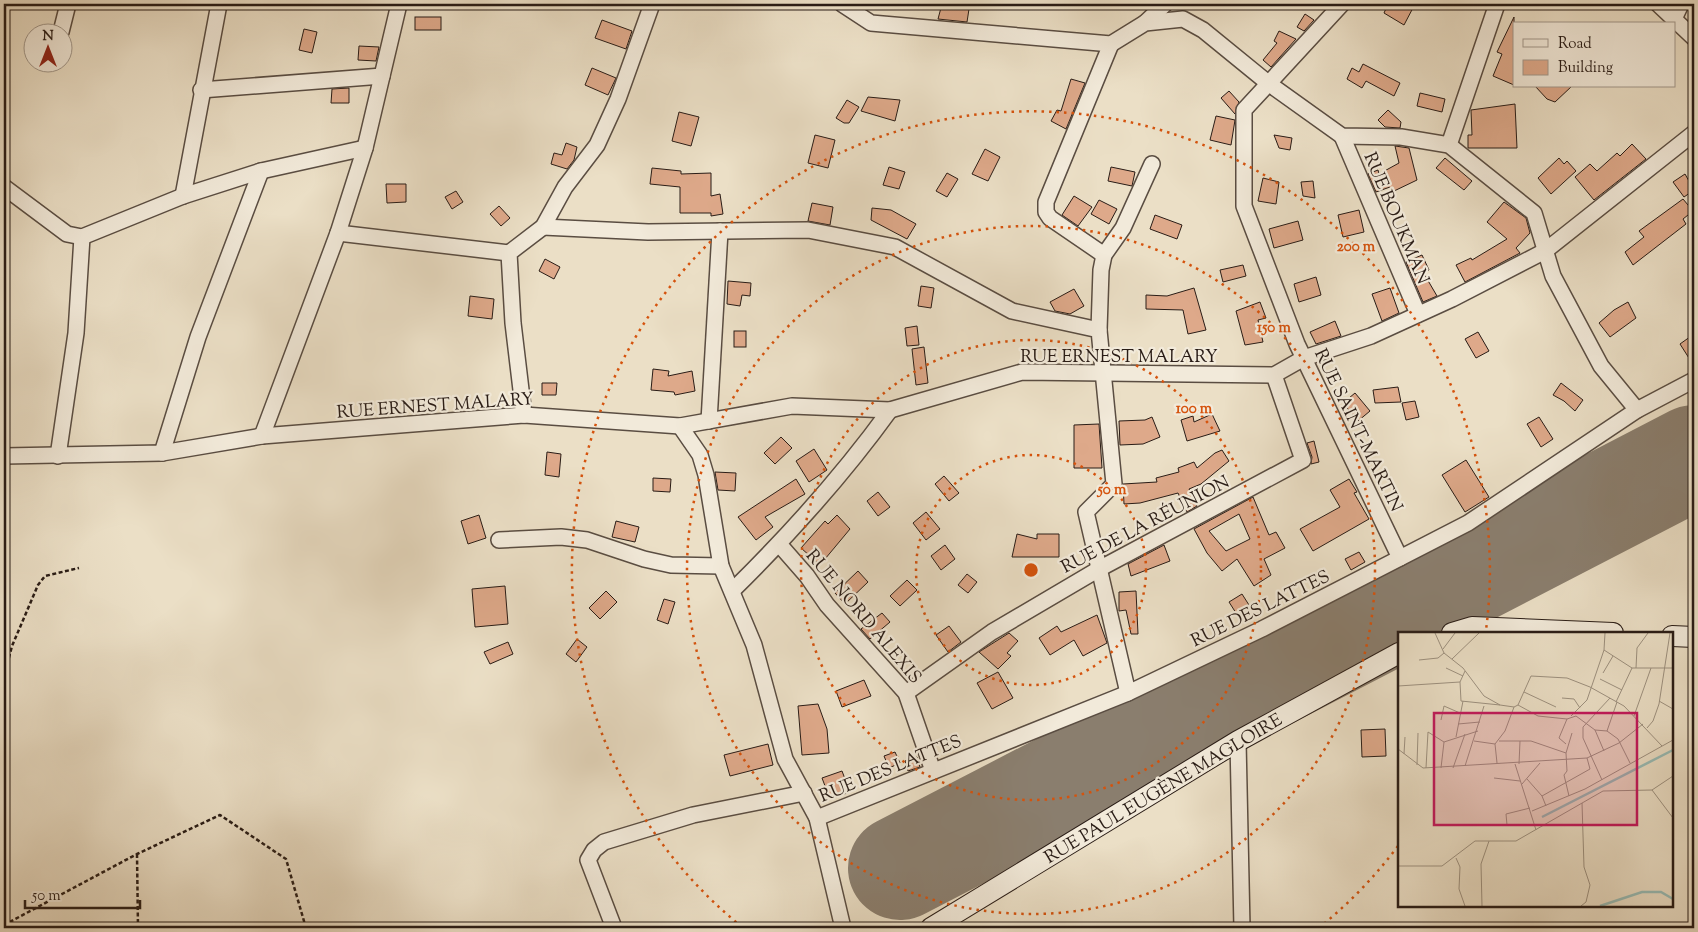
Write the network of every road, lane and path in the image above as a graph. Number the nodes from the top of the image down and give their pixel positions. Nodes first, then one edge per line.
1 (68, 4) edge
2 (219, 4) edge
3 (399, 4) edge
4 (652, 4) edge
5 (842, 4) edge
6 (1165, 4) edge
7 (1342, 4) edge
8 (1497, 4) edge
9 (1658, 4) edge
10 (1680, 4) edge
11 (1674, 19) junction
12 (64, 22) edge
13 (1145, 23) junction
14 (1694, 38) edge
15 (1111, 44) junction
16 (382, 76) junction
17 (1268, 83) junction
18 (201, 90) junction
19 (1694, 133) edge
20 (1342, 136) junction
21 (1449, 144) junction
22 (365, 148) junction
23 (1152, 164) dead end
24 (261, 171) junction
25 (4, 187) edge
26 (183, 196) junction
27 (543, 227) junction
28 (720, 231) junction
29 (338, 233) junction
30 (82, 237) junction
31 (1545, 251) junction
32 (509, 253) junction
33 (1104, 255) junction
34 (1418, 314) junction
35 (1099, 330) junction
36 (1304, 358) junction
37 (1103, 373) junction
38 (1274, 375) junction
39 (1694, 380) edge
40 (890, 410) junction
41 (1637, 410) junction
42 (524, 415) junction
43 (709, 421) junction
44 (680, 426) junction
45 (262, 436) junction
46 (162, 453) junction
47 (4, 456) edge
48 (58, 456) junction
49 (499, 540) dead end
50 (779, 544) junction
51 (1400, 558) junction
52 (722, 566) junction
53 (78, 568) dead end
54 (1099, 569) junction
55 (732, 591) junction
56 (1455, 632) edge
57 (1590, 632) edge
58 (1673, 636) edge
59 (1694, 637) edge
60 (1398, 654) edge
61 (906, 693) junction
62 (1128, 693) junction
63 (1238, 741) junction
64 (934, 771) junction
65 (804, 793) junction
66 (4, 807) edge
67 (817, 818) junction
68 (137, 854) junction
69 (4, 925) edge
70 (138, 928) edge
71 (306, 928) edge
72 (614, 928) edge
73 (843, 928) edge
74 (931, 928) edge
75 (1242, 928) edge

1 - 12 street
2 - 18 street
3 - 16 street
4 - 27 street
5 - 15 street
6 - 13 street
7 - 17 street, RUE SAINT-MARTIN
8 - 21 street
9 - 11 street
10 - 11 street
11 - 14 street
13 - 15 street
13 - 17 street
15 - 33 street
16 - 18 street
16 - 22 street
17 - 20 street
17 - 36 street, RUE SAINT-MARTIN
18 - 26 street
19 - 31 street
20 - 21 street
20 - 34 street, RUE BOUKMAN
21 - 31 street
22 - 24 street
22 - 29 street
23 - 33 street
24 - 26 street
24 - 46 street
25 - 30 street
26 - 30 street
27 - 28 street
27 - 32 street
28 - 35 street
28 - 43 street
29 - 32 street
29 - 45 street
30 - 48 street
31 - 34 street
31 - 41 street
32 - 42 street
33 - 35 street
34 - 36 street
35 - 37 street
36 - 38 street
36 - 51 street, RUE SAINT-MARTIN
37 - 38 street, RUE ERNEST MALARY
37 - 40 street, RUE ERNEST MALARY
37 - 54 street
38 - 54 street, RUE DE LA RÉUNION
39 - 41 street, RUE DES LATTES
40 - 43 street, RUE ERNEST MALARY
40 - 50 street
41 - 51 street, RUE DES LATTES
42 - 44 street, RUE ERNEST MALARY
42 - 45 street, RUE ERNEST MALARY
43 - 44 street, RUE ERNEST MALARY
44 - 52 street
45 - 46 street, RUE ERNEST MALARY
46 - 48 street, RUE ERNEST MALARY
47 - 48 street, RUE ERNEST MALARY
49 - 52 street
50 - 55 street
50 - 61 street, RUE NORD ALEXIS
51 - 62 street, RUE DES LATTES
52 - 55 street
53 - 66 path
54 - 61 street, RUE DE LA RÉUNION
54 - 62 street
55 - 65 street
56 - 57 main road
58 - 59 main road
60 - 63 main road, RUE PAUL EUGÈNE MAGLOIRE
61 - 64 street, RUE NORD ALEXIS
62 - 64 street, RUE DES LATTES
63 - 74 main road, RUE PAUL EUGÈNE MAGLOIRE
63 - 75 street
64 - 67 street, RUE DES LATTES
65 - 67 street
65 - 72 street
67 - 73 street
68 - 69 path
68 - 70 path
68 - 71 path

